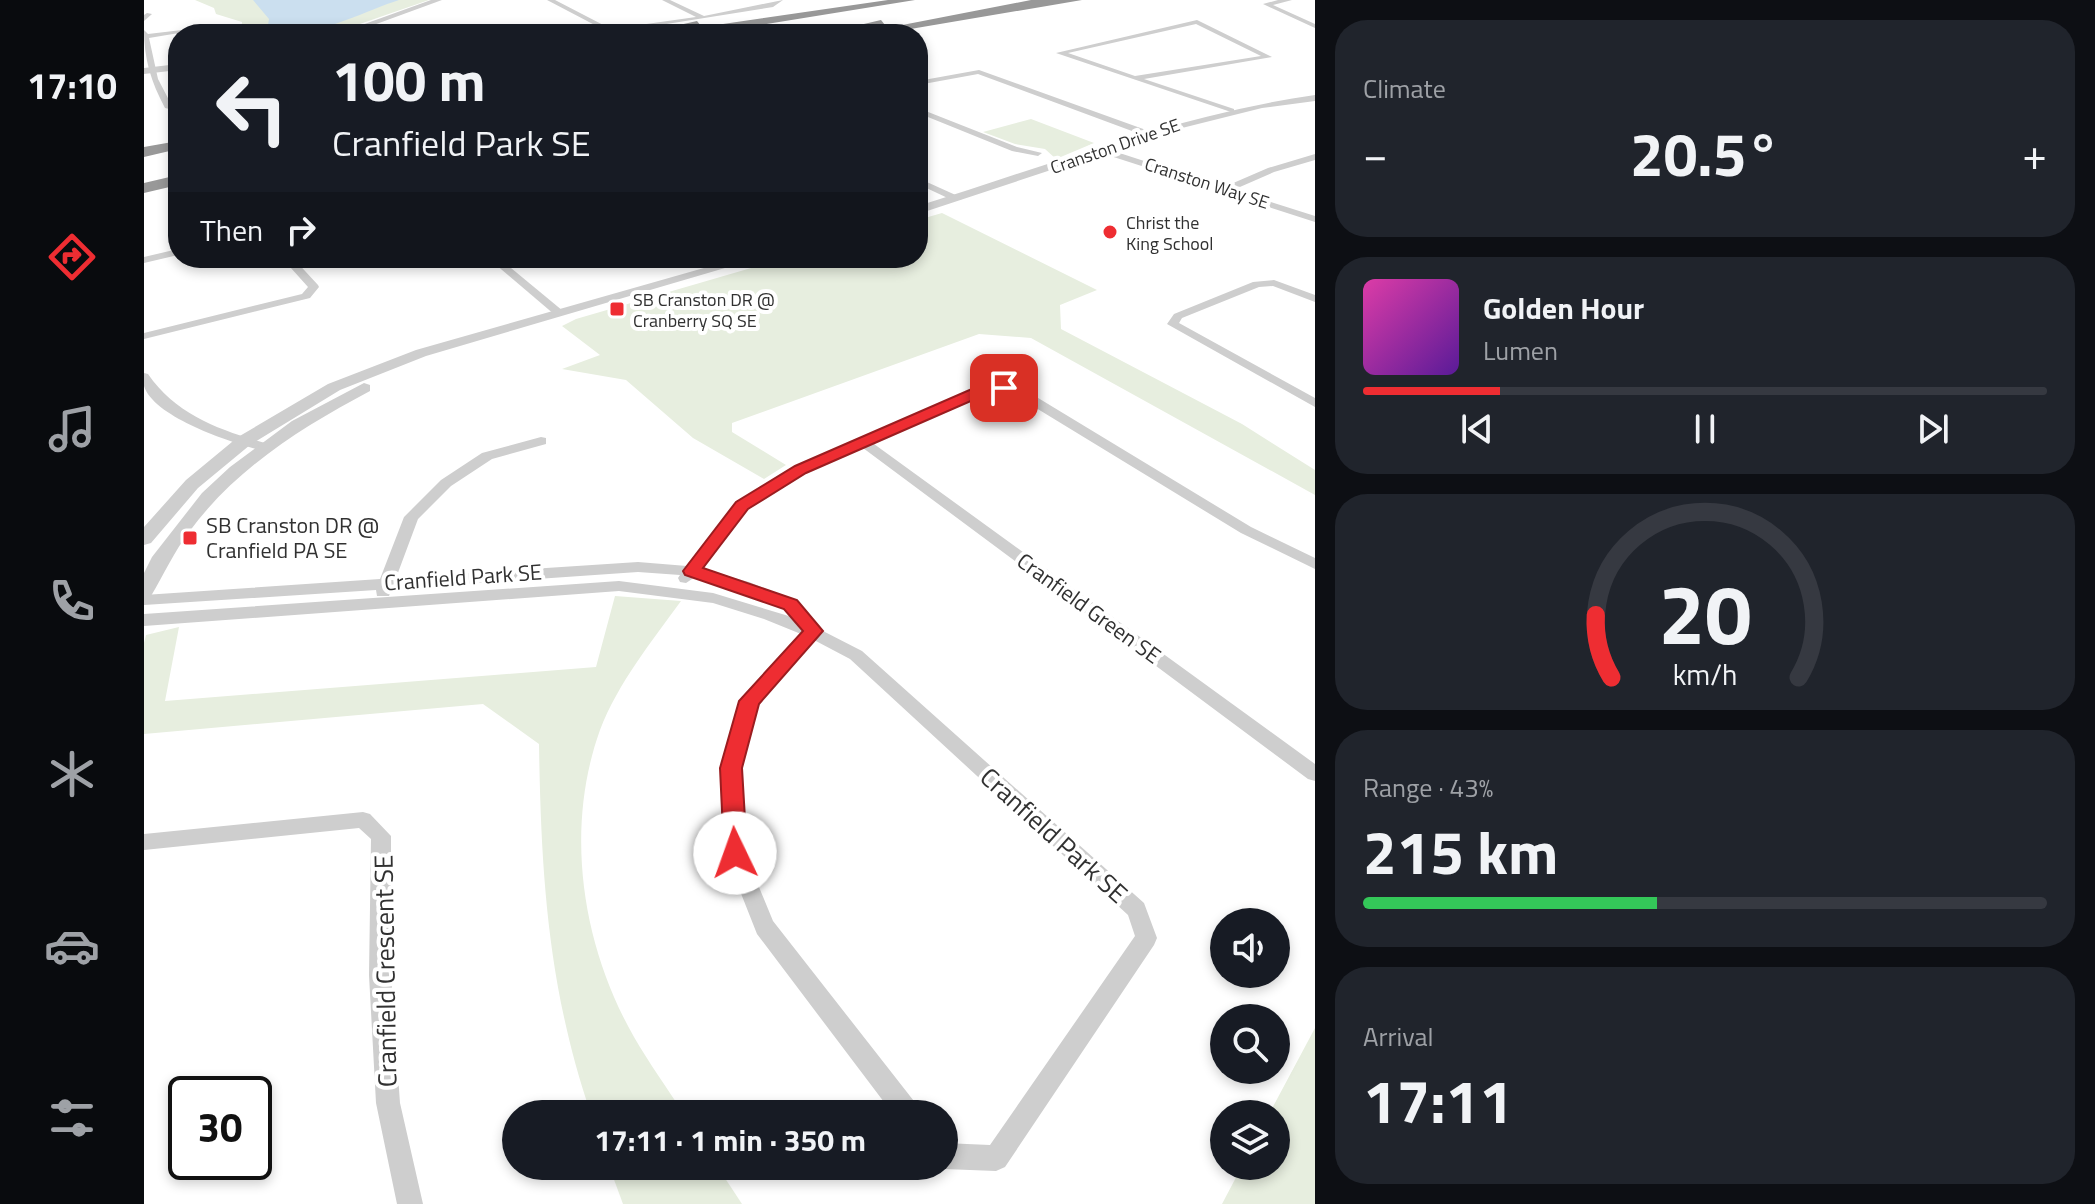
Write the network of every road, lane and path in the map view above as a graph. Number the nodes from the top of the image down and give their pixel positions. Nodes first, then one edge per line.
1 (438, 0) edge
2 (451, 0) edge
3 (550, 0) edge
4 (665, 0) edge
5 (780, 0) edge
6 (832, 0) edge
7 (898, 0) edge
8 (910, 0) edge
9 (974, 0) edge
10 (1003, 0) edge
11 (1049, 0) edge
12 (1077, 0) edge
13 (1289, 0) edge
14 (988, 10) junction
15 (703, 18) junction
16 (370, 24) edge
17 (384, 24) edge
18 (596, 24) edge
19 (660, 24) edge
20 (700, 24) edge
21 (748, 24) edge
22 (800, 24) edge
23 (848, 24) edge
24 (879, 24) edge
25 (914, 24) edge
26 (1315, 26) edge
27 (168, 33) edge
28 (144, 34) edge
29 (168, 66) edge
30 (147, 69) edge
31 (1135, 78) junction
32 (928, 81) edge
33 (1315, 98) edge
34 (168, 105) edge
35 (1231, 111) junction
36 (928, 114) edge
37 (168, 132) edge
38 (1143, 132) junction
39 (144, 136) edge
40 (168, 147) edge
41 (1098, 149) junction
42 (144, 152) edge
43 (1038, 153) dead end
44 (1314, 158) edge
45 (168, 176) edge
46 (144, 181) edge
47 (168, 182) edge
48 (928, 186) edge
49 (144, 188) edge
50 (1227, 189) junction
51 (957, 199) junction
52 (928, 207) edge
53 (1315, 219) edge
54 (168, 254) edge
55 (144, 260) edge
56 (296, 268) edge
57 (505, 268) edge
58 (718, 268) edge
59 (1315, 299) edge
60 (559, 313) junction
61 (144, 336) edge
62 (474, 339) junction
63 (144, 377) edge
64 (1315, 403) edge
65 (244, 441) junction
66 (541, 441) dead end
67 (864, 443) junction
68 (264, 447) junction
69 (144, 539) edge
70 (1315, 564) edge
71 (691, 571) junction
72 (386, 583) junction
73 (677, 588) junction
74 (144, 591) edge
75 (144, 600) edge
76 (380, 601) junction
77 (144, 620) edge
78 (813, 631) junction
79 (1315, 774) edge
80 (144, 842) edge
81 (897, 1100) edge
82 (958, 1157) edge
83 (410, 1204) edge

1 - 16 street
2 - 17 street
3 - 18 street
4 - 15 street
5 - 15 street
6 - 20 highway
7 - 22 highway
8 - 21 highway
9 - 23 highway
10 - 24 highway
11 - 14 highway
12 - 14 highway
13 - 26 street
14 - 25 highway
15 - 19 street
27 - 28 street
28 - 30 street
29 - 30 street
30 - 34 street
31 - 31 street
31 - 35 street
32 - 38 street
33 - 35 street, Cranston Drive SE
35 - 38 street, Cranston Drive SE
36 - 43 street
37 - 39 highway
38 - 41 street, Cranston Drive SE
40 - 42 highway
41 - 50 street, Cranston Way SE
41 - 51 street, Cranston Drive SE
44 - 50 street
45 - 46 highway
47 - 49 highway
48 - 51 street
50 - 53 street, Cranston Way SE
51 - 52 street, Cranston Drive SE
54 - 55 street
56 - 61 street
57 - 60 street
58 - 60 street
59 - 64 street
60 - 62 street
62 - 65 street
62 - 68 street
63 - 65 street
65 - 68 street
65 - 69 street
66 - 72 street
67 - 70 street
67 - 71 street
67 - 79 street, Cranfield Green SE
68 - 74 street
71 - 72 street, Cranfield Park SE
71 - 73 street
71 - 78 street, Cranfield Park SE
72 - 75 street, Cranfield Park SE
72 - 76 street
73 - 76 street, Cranfield Park SE
73 - 78 street, Cranfield Park SE
76 - 77 street, Cranfield Park SE
78 - 81 street
78 - 82 street, Cranfield Park SE
80 - 83 street, Cranfield Crescent SE

